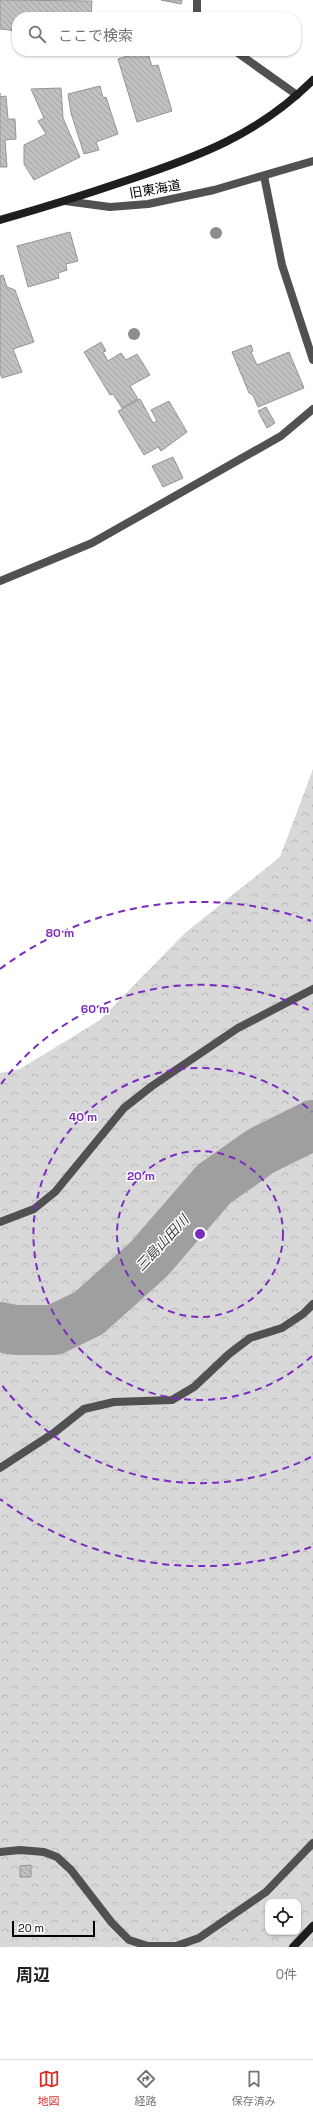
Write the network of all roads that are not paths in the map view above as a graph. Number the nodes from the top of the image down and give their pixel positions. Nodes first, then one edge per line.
1 (197, 0) edge
2 (197, 12) edge
3 (242, 56) edge
4 (313, 80) edge
5 (297, 95) junction
6 (313, 161) edge
7 (264, 176) junction
8 (65, 201) junction
9 (0, 220) edge
10 (313, 360) edge
11 (313, 409) edge
12 (0, 581) edge
13 (313, 989) edge
14 (0, 1222) edge
15 (313, 1304) edge
16 (0, 1468) edge
17 (313, 1843) edge
18 (0, 1852) edge
19 (313, 1926) edge
20 (293, 1947) edge

1 - 2 street
3 - 5 street
4 - 5 street
5 - 8 street
6 - 7 street, 旧東海道
7 - 8 street, 旧東海道
7 - 10 street
8 - 9 street, 旧東海道
11 - 12 street
13 - 14 street
15 - 16 street
17 - 18 street
19 - 20 street

